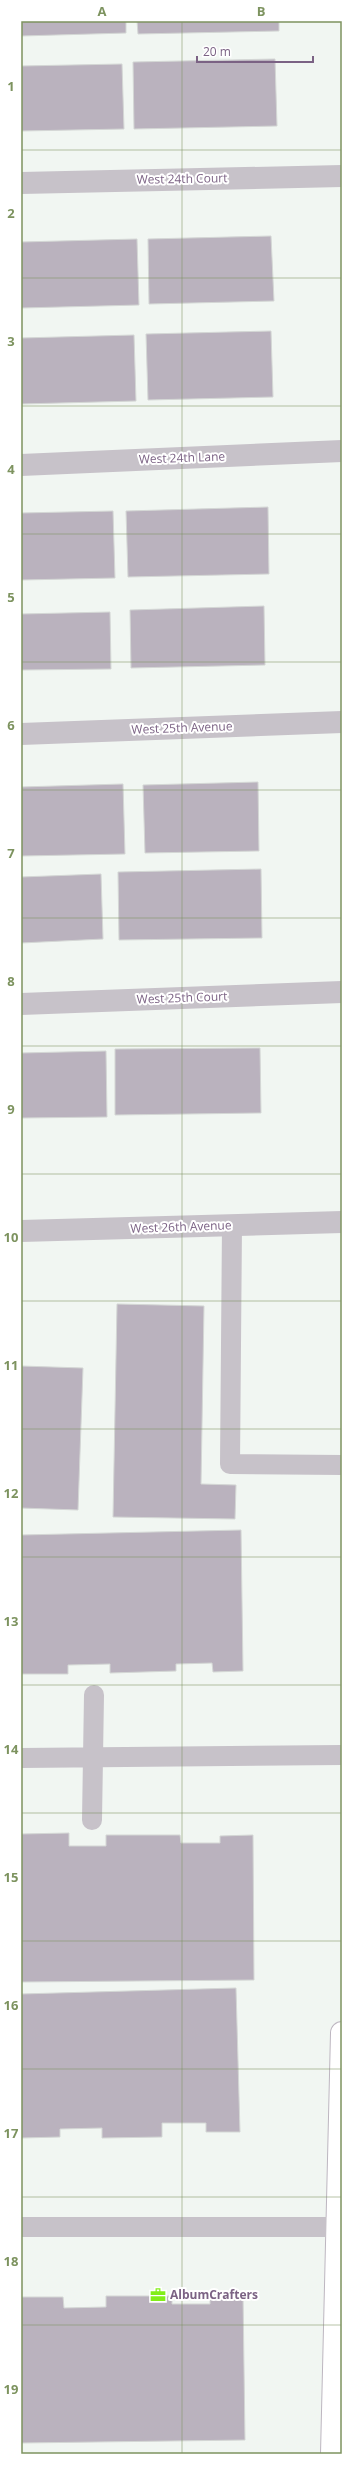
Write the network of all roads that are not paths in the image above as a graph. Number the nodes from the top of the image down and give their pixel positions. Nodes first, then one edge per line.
1 (342, 176) edge
2 (21, 183) edge
3 (342, 451) edge
4 (21, 465) edge
5 (342, 722) edge
6 (21, 734) edge
7 (342, 992) edge
8 (21, 1004) edge
9 (342, 1222) edge
10 (232, 1225) junction
11 (21, 1231) edge
12 (342, 1465) edge
13 (94, 1695) dead end
14 (342, 1755) edge
15 (93, 1757) junction
16 (21, 1758) edge
17 (92, 1820) dead end
18 (342, 2033) edge
19 (21, 2227) edge
20 (337, 2227) junction
21 (339, 2278) edge
22 (338, 2399) edge
23 (332, 2454) edge

1 - 2 street, West 24th Court
3 - 4 street, West 24th Lane
5 - 6 street, West 25th Avenue
7 - 8 street, West 25th Court
9 - 10 street, West 26th Avenue
10 - 11 street, West 26th Avenue
10 - 12 lane
13 - 15 lane
14 - 15 lane
15 - 16 lane
15 - 17 lane
18 - 20 street
19 - 20 lane
20 - 21 street
21 - 22 street
22 - 23 street

